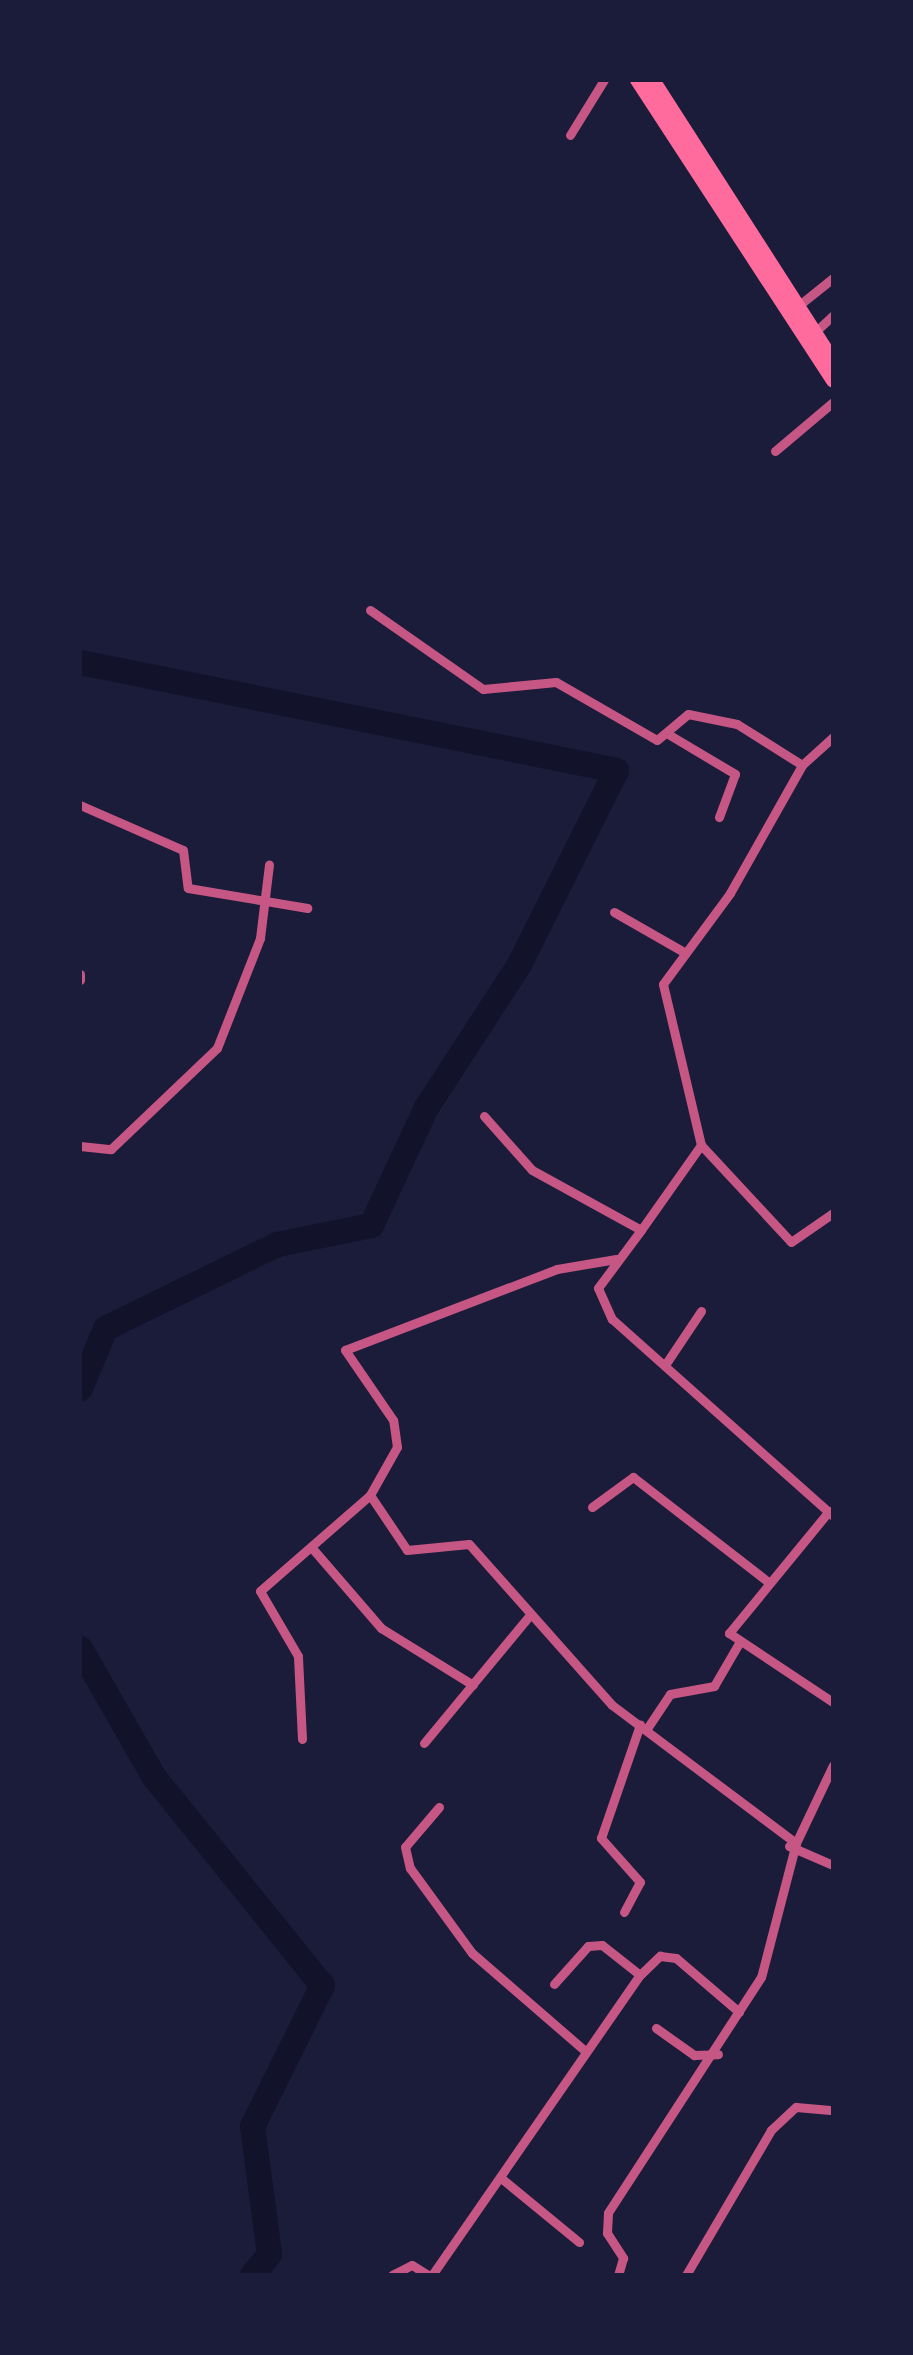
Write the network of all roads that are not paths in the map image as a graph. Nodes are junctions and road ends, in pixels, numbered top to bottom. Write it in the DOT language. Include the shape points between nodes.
graph roads {
  1 [pos="604,80"];
  2 [pos="637,80"];
  3 [pos="652,80"];
  4 [pos="570,135"];
  5 [pos="833,278"];
  6 [pos="798,306"];
  7 [pos="833,315"];
  8 [pos="815,332"];
  9 [pos="833,360"];
  10 [pos="833,381"];
  11 [pos="833,402"];
  12 [pos="775,451"];
  13 [pos="370,610"];
  14 [pos="668,734"];
  15 [pos="833,737"];
  16 [pos="802,766"];
  17 [pos="80,806"];
  18 [pos="719,817"];
  19 [pos="269,865"];
  20 [pos="266,896"];
  21 [pos="307,908"];
  22 [pos="614,912"];
  23 [pos="682,951"];
  24 [pos="484,1116"];
  25 [pos="701,1145"];
  26 [pos="80,1146"];
  27 [pos="833,1213"];
  28 [pos="641,1230"];
  29 [pos="616,1259"];
  30 [pos="701,1311"];
  31 [pos="665,1366"];
  32 [pos="370,1496"];
  33 [pos="592,1507"];
  34 [pos="831,1513"];
  35 [pos="312,1548"];
  36 [pos="767,1582"];
  37 [pos="530,1615"];
  38 [pos="739,1643"];
  39 [pos="474,1684"];
  40 [pos="833,1702"];
  41 [pos="643,1728"];
  42 [pos="302,1739"];
  43 [pos="424,1743"];
  44 [pos="833,1765"];
  45 [pos="439,1807"];
  46 [pos="792,1844"];
  47 [pos="833,1864"];
  48 [pos="624,1912"];
  49 [pos="640,1976"];
  50 [pos="554,1984"];
  51 [pos="739,2012"];
  52 [pos="656,2028"];
  53 [pos="584,2050"];
  54 [pos="718,2054"];
  55 [pos="833,2110"];
  56 [pos="501,2178"];
  57 [pos="579,2242"];
  58 [pos="392,2275"];
  59 [pos="430,2275"];
  60 [pos="618,2275"];
  61 [pos="686,2275"];
  1 -- 4 [label="street"];
  2 -- 10 [label="highway"];
  3 -- 6 [label="highway"];
  5 -- 6 [label="street"];
  6 -- 8 [label="highway"];
  7 -- 8 [label="street"];
  8 -- 9 [label="highway"];
  11 -- 12 [label="street"];
  13 -- 14 [label="street" via="476,686 556,682 650,738"];
  14 -- 16 [label="street" via="688,714 737,724"];
  14 -- 18 [label="street" via="735,774"];
  15 -- 16 [label="street"];
  16 -- 23 [label="street" via="730,892"];
  17 -- 20 [label="street" via="183,850 188,888"];
  19 -- 20 [label="street"];
  20 -- 21 [label="street"];
  20 -- 26 [label="street" via="234,1016 204,1065 111,1149"];
  22 -- 23 [label="street"];
  23 -- 25 [label="street" via="662,993"];
  24 -- 28 [label="street" via="532,1170"];
  25 -- 27 [label="street" via="791,1242"];
  25 -- 28 [label="street"];
  28 -- 29 [label="street"];
  29 -- 31 [label="street" via="598,1288 601,1302"];
  29 -- 32 [label="street" via="557,1269 344,1350 398,1434"];
  30 -- 31 [label="street"];
  31 -- 34 [label="street" via="790,1486"];
  32 -- 35 [label="street"];
  32 -- 37 [label="street" via="406,1550 460,1539"];
  33 -- 36 [label="street" via="633,1477"];
  34 -- 36 [label="street"];
  35 -- 39 [label="street" via="381,1628"];
  35 -- 42 [label="street" via="259,1596 298,1656"];
  36 -- 38 [label="street" via="729,1630"];
  37 -- 39 [label="street"];
  37 -- 41 [label="street"];
  38 -- 40 [label="street"];
  38 -- 41 [label="street" via="714,1686 670,1694"];
  39 -- 43 [label="street"];
  41 -- 46 [label="street"];
  41 -- 48 [label="street" via="601,1838 640,1882"];
  44 -- 46 [label="street"];
  45 -- 53 [label="street" via="405,1847 410,1868 472,1953"];
  46 -- 47 [label="street"];
  46 -- 51 [label="street" via="776,1934"];
  49 -- 50 [label="street" via="595,1944"];
  49 -- 51 [label="street" via="660,1956 676,1958"];
  49 -- 53 [label="street"];
  51 -- 54 [label="street"];
  52 -- 54 [label="street" via="694,2055"];
  53 -- 56 [label="street"];
  54 -- 60 [label="street" via="608,2213 606,2233 623,2258"];
  55 -- 61 [label="street" via="796,2107 771,2130"];
  56 -- 57 [label="street"];
  56 -- 59 [label="street" via="458,2226"];
  58 -- 59 [label="street" via="412,2265"];
}
